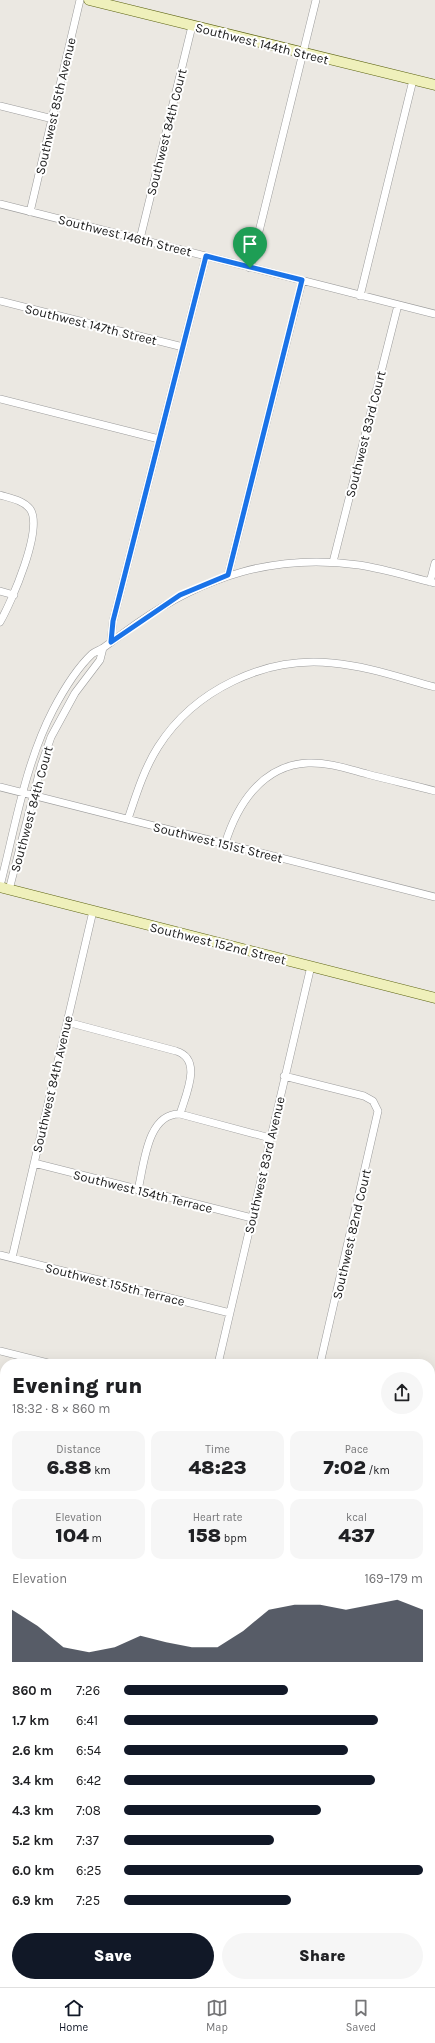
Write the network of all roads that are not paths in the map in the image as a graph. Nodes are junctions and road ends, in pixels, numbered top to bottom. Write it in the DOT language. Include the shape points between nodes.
graph roads {
  1 [pos="80,0"];
  2 [pos="89,0"];
  3 [pos="316,0"];
  4 [pos="192,26"];
  5 [pos="302,54"];
  6 [pos="413,80"];
  7 [pos="435,85"];
  8 [pos="0,106"];
  9 [pos="53,119"];
  10 [pos="0,204"];
  11 [pos="30,212"];
  12 [pos="140,239"];
  13 [pos="206,256"];
  14 [pos="250,268"];
  15 [pos="302,280"];
  16 [pos="360,296"];
  17 [pos="0,301"];
  18 [pos="398,305"];
  19 [pos="435,314"];
  20 [pos="182,347"];
  21 [pos="0,399"];
  22 [pos="159,439"];
  23 [pos="0,495"];
  24 [pos="333,562"];
  25 [pos="435,563"];
  26 [pos="228,575"];
  27 [pos="433,582"];
  28 [pos="0,591"];
  29 [pos="14,595"];
  30 [pos="0,622"];
  31 [pos="111,642"];
  32 [pos="103,648"];
  33 [pos="435,687"];
  34 [pos="0,787"];
  35 [pos="435,791"];
  36 [pos="23,793"];
  37 [pos="34,795"];
  38 [pos="128,820"];
  39 [pos="225,844"];
  40 [pos="3,888"];
  41 [pos="435,898"];
  42 [pos="93,911"];
  43 [pos="311,966"];
  44 [pos="435,998"];
  45 [pos="67,1022"];
  46 [pos="284,1076"];
  47 [pos="180,1114"];
  48 [pos="270,1138"];
  49 [pos="34,1163"];
  50 [pos="138,1190"];
  51 [pos="252,1218"];
  52 [pos="0,1254"];
  53 [pos="12,1258"];
  54 [pos="230,1313"];
  55 [pos="0,1351"];
  56 [pos="32,1359"];
  57 [pos="219,1359"];
  58 [pos="321,1359"];
  1 -- 9 [label="street, Southwest 85th Avenue"];
  2 -- 4 [label="main road, Southwest 144th Street"];
  3 -- 5 [label="street"];
  4 -- 5 [label="main road, Southwest 144th Street"];
  4 -- 12 [label="street, Southwest 84th Court"];
  5 -- 6 [label="main road, Southwest 144th Street"];
  5 -- 14 [label="street"];
  6 -- 7 [label="main road, Southwest 144th Street"];
  6 -- 16 [label="street"];
  8 -- 9 [label="street"];
  9 -- 11 [label="street, Southwest 85th Avenue"];
  10 -- 11 [label="street, Southwest 146th Street"];
  11 -- 12 [label="street, Southwest 146th Street"];
  12 -- 13 [label="street, Southwest 146th Street"];
  13 -- 14 [label="street, Southwest 146th Street"];
  13 -- 20 [label="street"];
  14 -- 15 [label="street, Southwest 146th Street"];
  15 -- 16 [label="street, Southwest 146th Street"];
  15 -- 26 [label="street"];
  16 -- 18 [label="street, Southwest 146th Street"];
  17 -- 20 [label="street, Southwest 147th Street"];
  18 -- 19 [label="street, Southwest 146th Street"];
  18 -- 24 [label="street, Southwest 83rd Court"];
  20 -- 22 [label="street"];
  21 -- 22 [label="street"];
  22 -- 31 [label="street" via="113,621"];
  23 -- 29 [label="street" via="15,499 29,509 34,518 34,529"];
  24 -- 26 [label="street" via="281,563"];
  24 -- 27 [label="street" via="384,570"];
  25 -- 27 [label="street"];
  26 -- 31 [label="street" via="174,599"];
  28 -- 29 [label="street"];
  29 -- 30 [label="street"];
  31 -- 32 [label="street"];
  32 -- 36 [label="street, Southwest 84th Court" via="94,653 79,670 54,709"];
  32 -- 37 [label="street, Southwest 84th Court" via="100,660 75,693 51,737"];
  33 -- 38 [label="street" via="363,668 324,662 282,665 236,679 197,704 168,733 150,762"];
  34 -- 36 [label="street, Southwest 151st Street"];
  35 -- 39 [label="street" via="329,764 298,764 276,772 251,791 235,817"];
  36 -- 37 [label="street, Southwest 151st Street"];
  36 -- 40 [label="street, Southwest 84th Court"];
  37 -- 38 [label="street, Southwest 151st Street"];
  37 -- 40 [label="street, Southwest 84th Court"];
  38 -- 39 [label="street, Southwest 151st Street"];
  39 -- 41 [label="street, Southwest 151st Street"];
  40 -- 42 [label="main road, Southwest 152nd Street"];
  42 -- 43 [label="main road, Southwest 152nd Street"];
  42 -- 45 [label="street, Southwest 84th Avenue"];
  43 -- 44 [label="main road, Southwest 152nd Street"];
  43 -- 46 [label="street, Southwest 83rd Avenue"];
  45 -- 47 [label="street" via="176,1050 188,1058 191,1074"];
  45 -- 49 [label="street, Southwest 84th Avenue"];
  46 -- 48 [label="street, Southwest 83rd Avenue"];
  46 -- 58 [label="street, Southwest 82nd Court" via="364,1096 376,1104 378,1111"];
  47 -- 48 [label="street"];
  47 -- 50 [label="street" via="163,1117 154,1127"];
  48 -- 51 [label="street, Southwest 83rd Avenue"];
  49 -- 50 [label="street, Southwest 154th Terrace"];
  49 -- 53 [label="street, Southwest 84th Avenue"];
  50 -- 51 [label="street, Southwest 154th Terrace"];
  51 -- 54 [label="street, Southwest 83rd Avenue"];
  52 -- 53 [label="street, Southwest 155th Terrace"];
  53 -- 54 [label="street, Southwest 155th Terrace"];
  54 -- 57 [label="street, Southwest 83rd Avenue"];
  55 -- 56 [label="street"];
}
